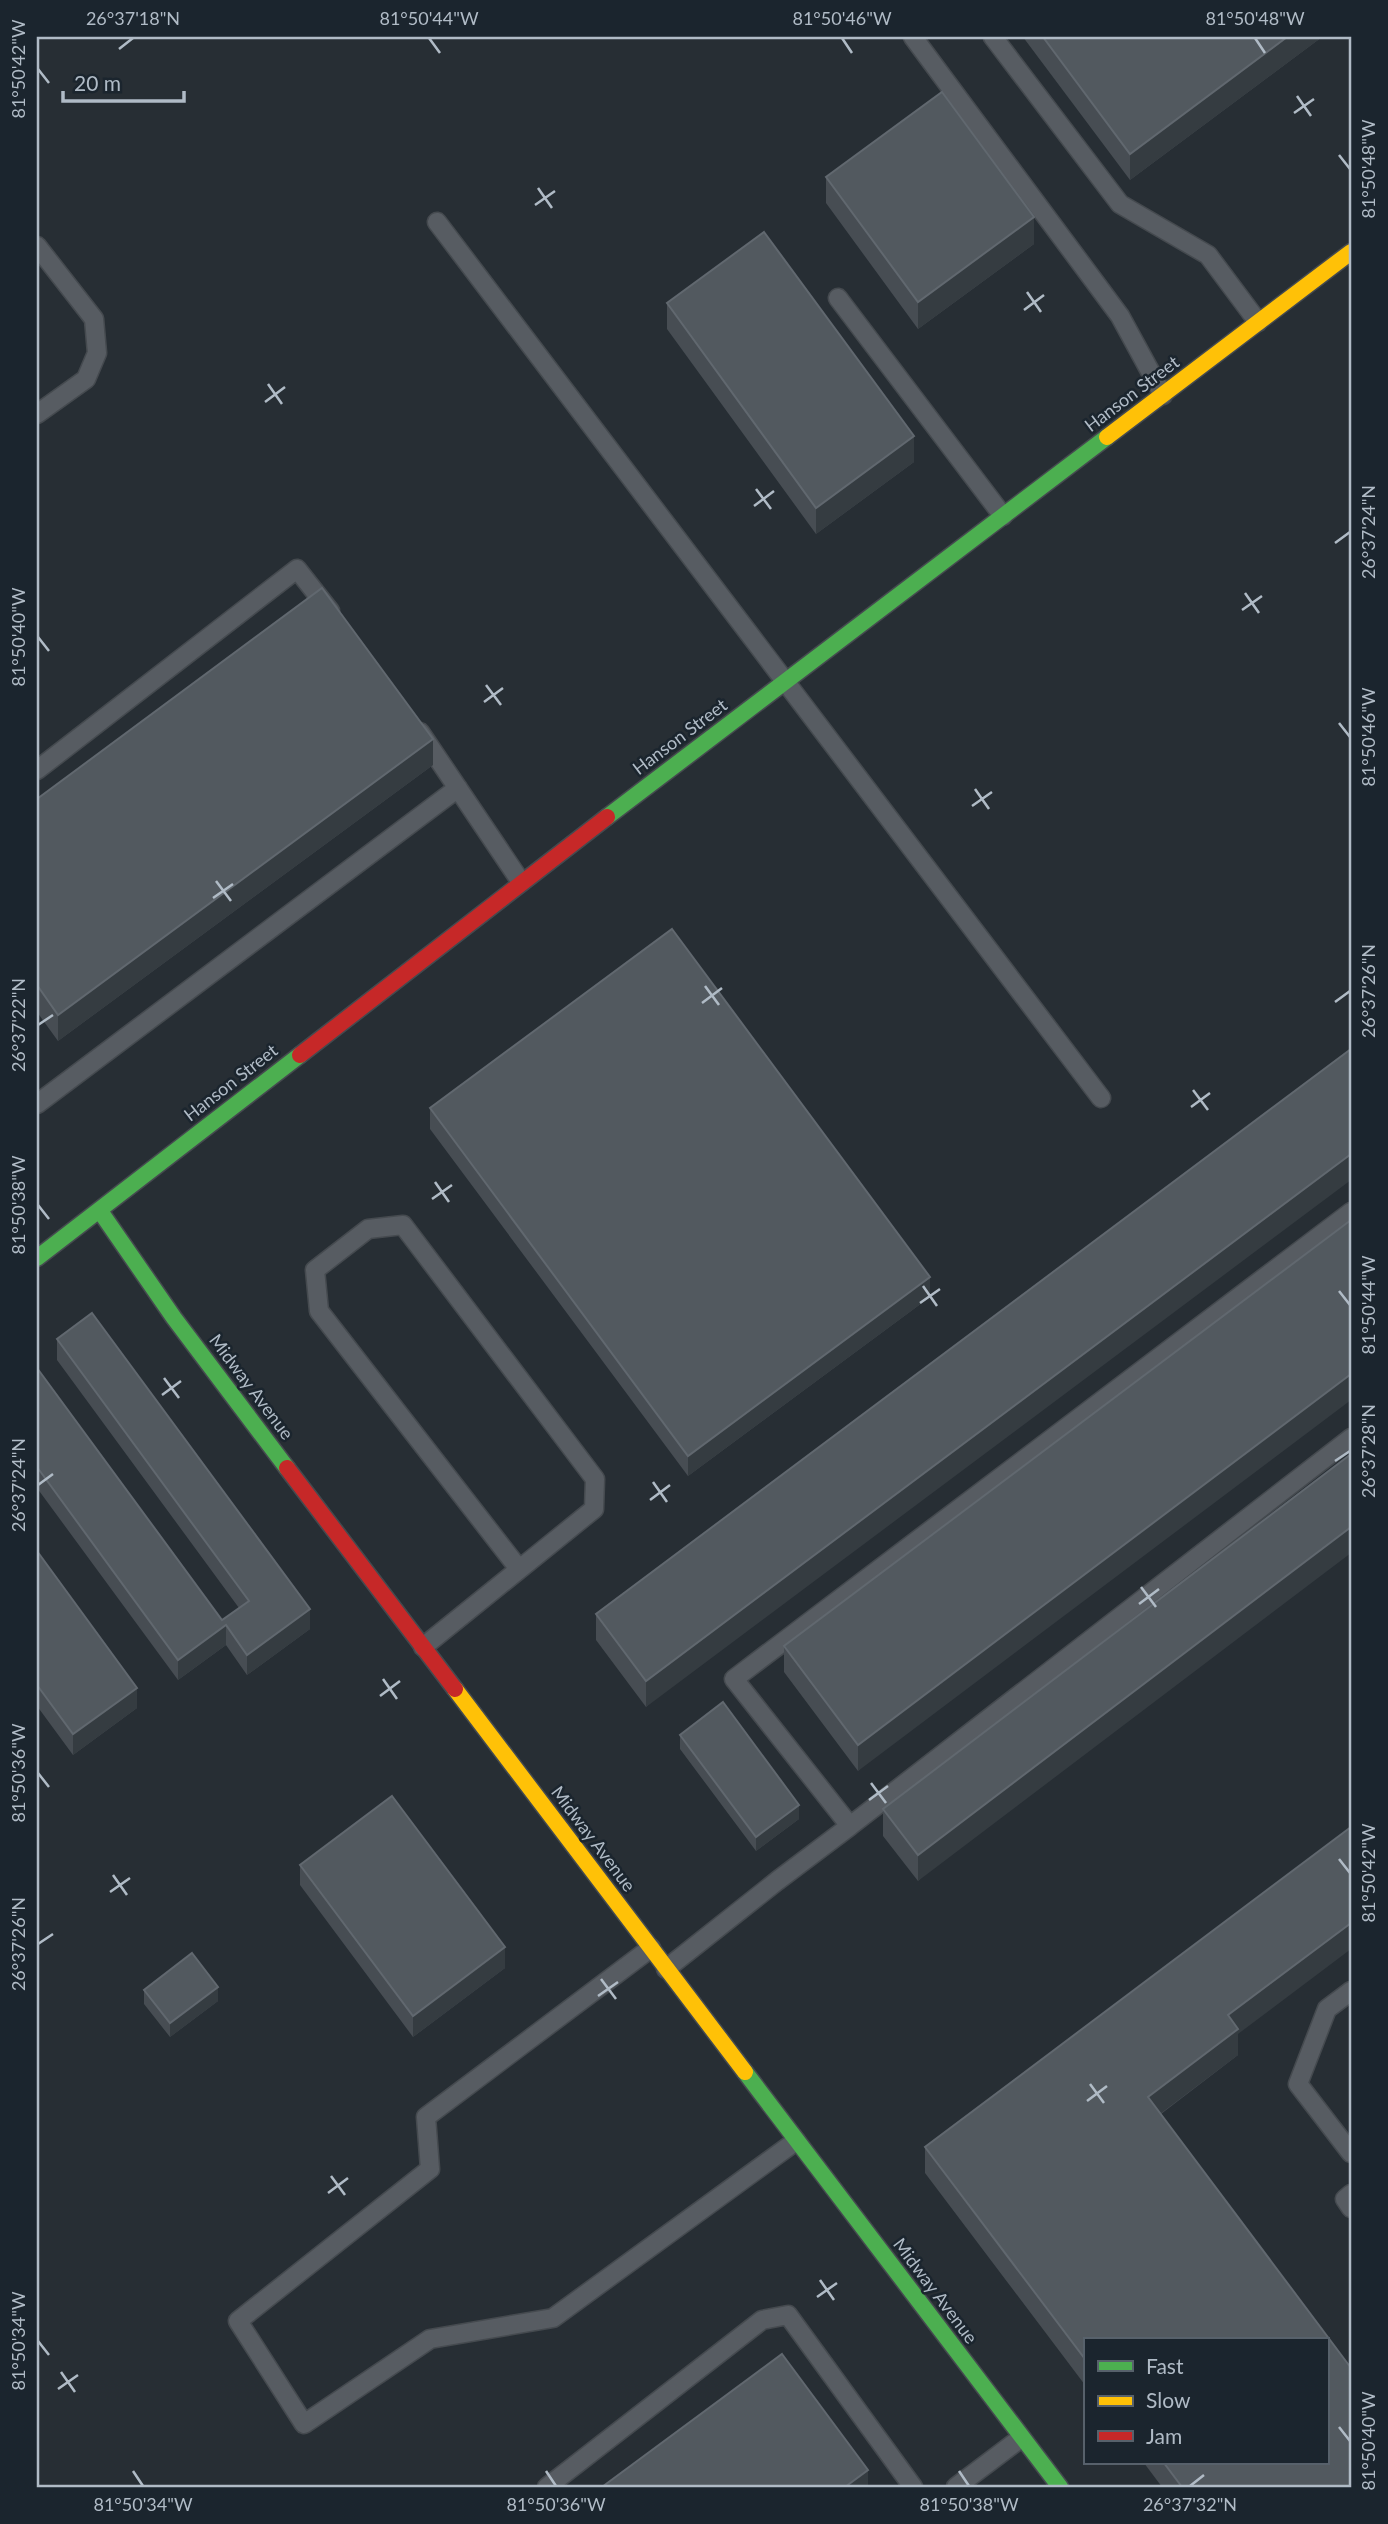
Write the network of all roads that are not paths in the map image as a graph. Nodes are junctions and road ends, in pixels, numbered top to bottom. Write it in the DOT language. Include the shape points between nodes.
graph roads {
  1 [pos="913,37"];
  2 [pos="993,37"];
  3 [pos="437,222"];
  4 [pos="37,246"];
  5 [pos="1351,252"];
  6 [pos="838,298"];
  7 [pos="1258,322"];
  8 [pos="1163,395"];
  9 [pos="37,414"];
  10 [pos="1003,516"];
  11 [pos="338,621"];
  12 [pos="785,681"];
  13 [pos="407,714"];
  14 [pos="37,770"];
  15 [pos="458,788"];
  16 [pos="521,882"];
  17 [pos="1101,1098"];
  18 [pos="37,1104"];
  19 [pos="100,1211"];
  20 [pos="1351,1212"];
  21 [pos="37,1258"];
  22 [pos="1351,1438"];
  23 [pos="519,1569"];
  24 [pos="423,1647"];
  25 [pos="850,1826"];
  26 [pos="651,1948"];
  27 [pos="666,1969"];
  28 [pos="1351,1991"];
  29 [pos="796,2141"];
  30 [pos="1351,2153"];
  31 [pos="1351,2193"];
  32 [pos="1351,2208"];
  33 [pos="1021,2438"];
  34 [pos="547,2487"];
  35 [pos="913,2487"];
  36 [pos="956,2487"];
  37 [pos="1060,2487"];
  1 -- 8 [label="lane" via="1120,316"];
  2 -- 7 [label="lane" via="1120,204 1208,255"];
  3 -- 12 [label="lane"];
  4 -- 9 [label="lane" via="94,319 97,353 86,379"];
  5 -- 7 [label="street, Hanson Street"];
  6 -- 10 [label="lane"];
  7 -- 8 [label="street, Hanson Street"];
  8 -- 10 [label="street, Hanson Street"];
  10 -- 12 [label="street, Hanson Street"];
  11 -- 14 [label="lane" via="297,569"];
  12 -- 16 [label="street, Hanson Street"];
  12 -- 17 [label="lane"];
  13 -- 15 [label="lane"];
  15 -- 16 [label="lane"];
  15 -- 18 [label="lane"];
  16 -- 19 [label="street, Hanson Street"];
  19 -- 21 [label="street, Hanson Street"];
  19 -- 24 [label="street, Midway Avenue" via="174,1318"];
  20 -- 25 [label="lane" via="734,1679"];
  22 -- 25 [label="lane"];
  23 -- 23 [label="lane" via="594,1509 595,1479 403,1225 368,1229 315,1270 319,1311"];
  23 -- 24 [label="lane"];
  24 -- 26 [label="street, Midway Avenue"];
  25 -- 27 [label="lane"];
  26 -- 27 [label="street, Midway Avenue"];
  26 -- 29 [label="lane" via="426,2117 430,2169 238,2321 304,2424 430,2339 553,2318"];
  27 -- 29 [label="street, Midway Avenue"];
  28 -- 30 [label="lane" via="1327,2009 1298,2084"];
  29 -- 33 [label="street, Midway Avenue"];
  31 -- 32 [label="lane" via="1345,2199"];
  33 -- 36 [label="lane"];
  33 -- 37 [label="street, Midway Avenue"];
  34 -- 35 [label="lane" via="762,2320 788,2315"];
}
